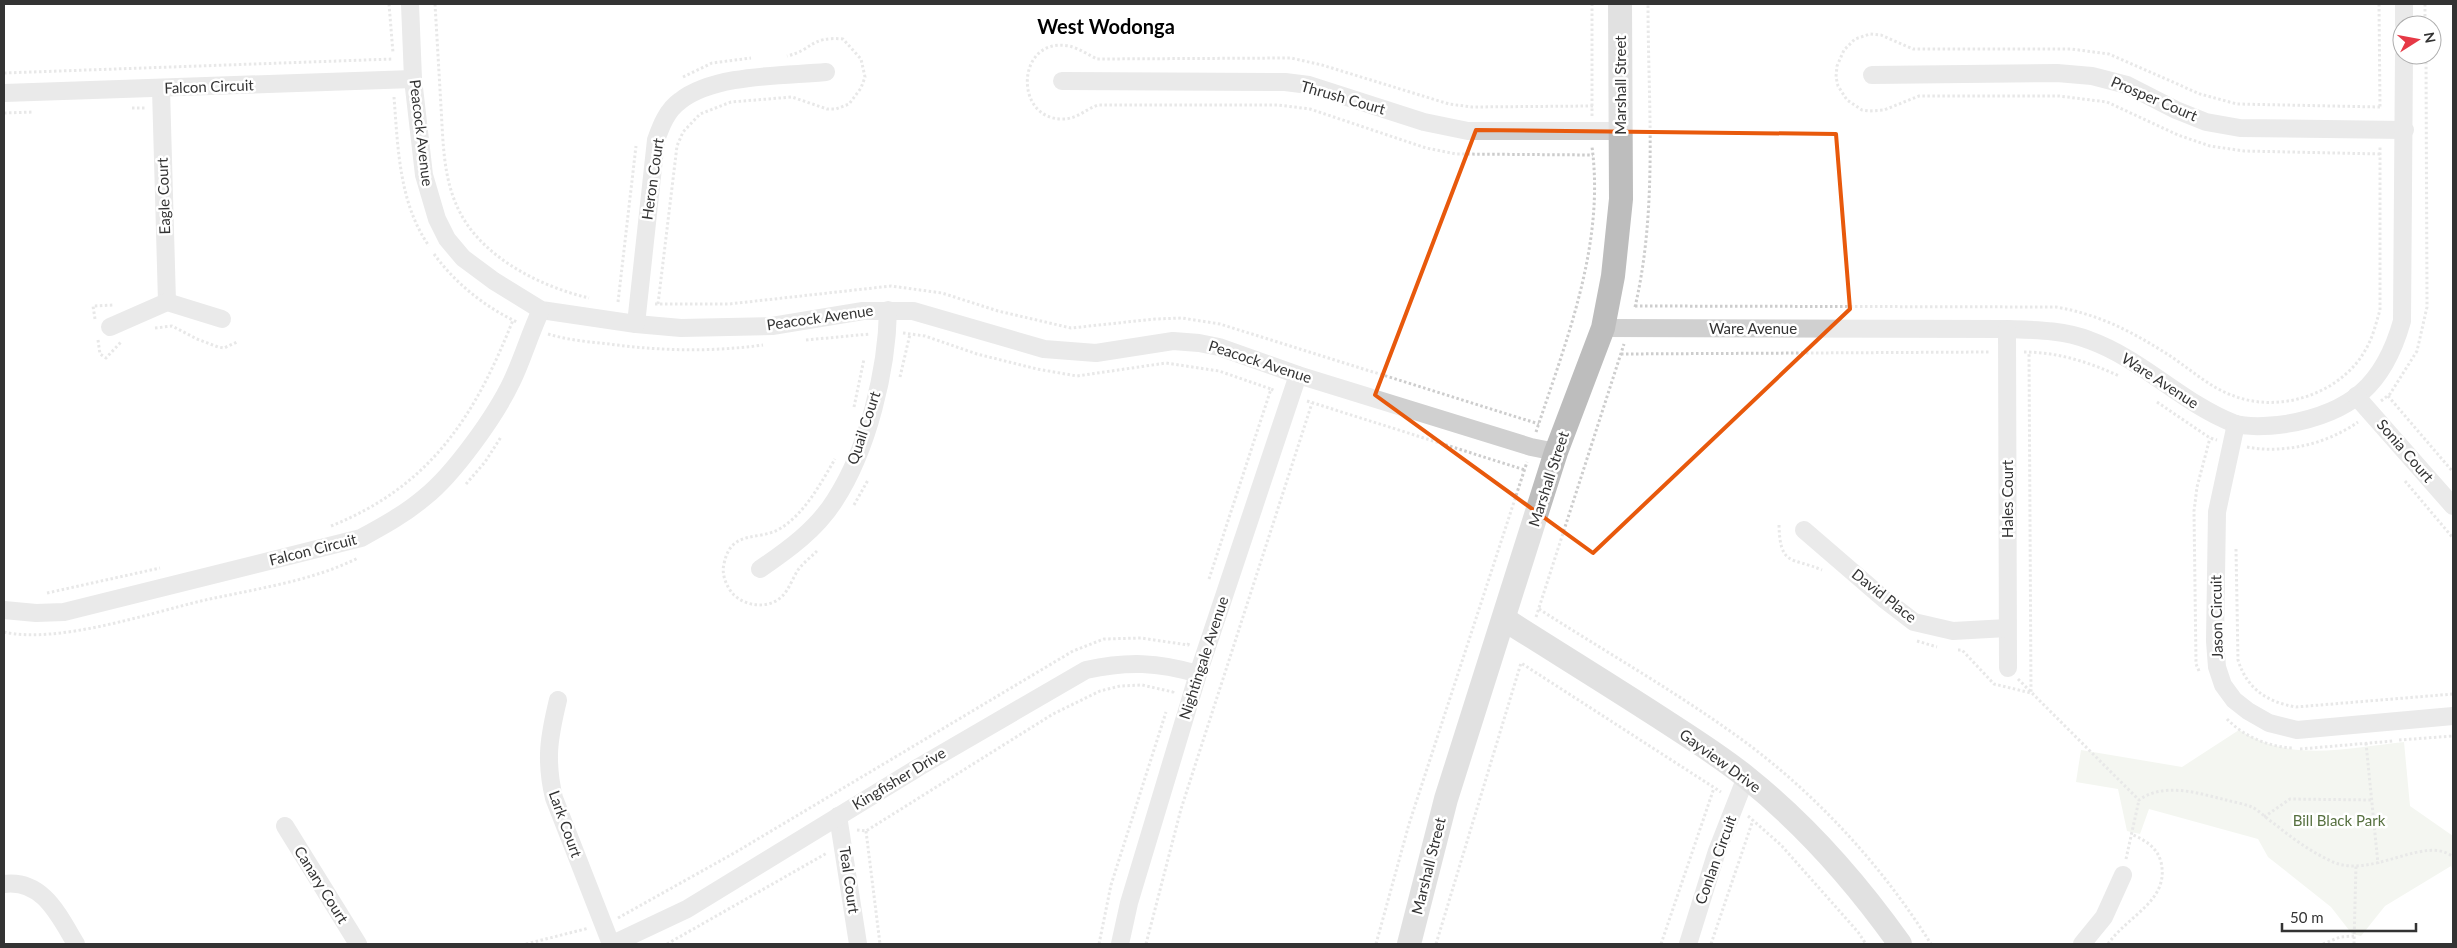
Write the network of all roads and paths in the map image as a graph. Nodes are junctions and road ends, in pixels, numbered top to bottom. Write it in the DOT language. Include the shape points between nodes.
graph roads {
  1 [pos="389,4"];
  2 [pos="410,4"];
  3 [pos="435,4"];
  4 [pos="1592,4"];
  5 [pos="1620,4"];
  6 [pos="2379,4"];
  7 [pos="786,56"];
  8 [pos="758,58"];
  9 [pos="393,59"];
  10 [pos="2404,65"];
  11 [pos="2426,65"];
  12 [pos="826,72"];
  13 [pos="4,73"];
  14 [pos="1872,75"];
  15 [pos="414,78"];
  16 [pos="392,80"];
  17 [pos="1062,81"];
  18 [pos="674,82"];
  19 [pos="161,89"];
  20 [pos="4,93"];
  21 [pos="123,108"];
  22 [pos="34,112"];
  23 [pos="4,113"];
  24 [pos="147,118"];
  25 [pos="1590,130"];
  26 [pos="2379,130"];
  27 [pos="2405,130"];
  28 [pos="1621,131"];
  29 [pos="637,143"];
  30 [pos="592,298"];
  31 [pos="609,301"];
  32 [pos="167,302"];
  33 [pos="618,302"];
  34 [pos="638,303"];
  35 [pos="658,304"];
  36 [pos="119,305"];
  37 [pos="1635,306"];
  38 [pos="541,310"];
  39 [pos="888,310"];
  40 [pos="222,319"];
  41 [pos="513,320"];
  42 [pos="636,324"];
  43 [pos="1603,328"];
  44 [pos="101,329"];
  45 [pos="152,329"];
  46 [pos="532,329"];
  47 [pos="2008,329"];
  48 [pos="888,334"];
  49 [pos="126,338"];
  50 [pos="805,340"];
  51 [pos="237,342"];
  52 [pos="766,345"];
  53 [pos="2008,352"];
  54 [pos="2029,352"];
  55 [pos="1621,354"];
  56 [pos="1298,375"];
  57 [pos="2124,379"];
  58 [pos="1271,389"];
  59 [pos="1291,396"];
  60 [pos="2356,396"];
  61 [pos="2388,396"];
  62 [pos="2155,400"];
  63 [pos="1312,403"];
  64 [pos="2369,411"];
  65 [pos="1539,424"];
  66 [pos="2236,424"];
  67 [pos="2210,438"];
  68 [pos="2230,443"];
  69 [pos="1532,447"];
  70 [pos="2250,448"];
  71 [pos="1556,452"];
  72 [pos="2248,455"];
  73 [pos="1525,470"];
  74 [pos="2453,472"];
  75 [pos="2453,506"];
  76 [pos="1779,525"];
  77 [pos="328,527"];
  78 [pos="1804,530"];
  79 [pos="2236,547"];
  80 [pos="163,567"];
  81 [pos="760,569"];
  82 [pos="1830,574"];
  83 [pos="1206,588"];
  84 [pos="43,594"];
  85 [pos="4,610"];
  86 [pos="1504,619"];
  87 [pos="2008,628"];
  88 [pos="1192,635"];
  89 [pos="1913,638"];
  90 [pos="1188,645"];
  91 [pos="1945,649"];
  92 [pos="1954,650"];
  93 [pos="2008,668"];
  94 [pos="1190,672"];
  95 [pos="2201,677"];
  96 [pos="2031,693"];
  97 [pos="2453,694"];
  98 [pos="558,700"];
  99 [pos="1166,711"];
  100 [pos="2453,716"];
  101 [pos="2225,717"];
  102 [pos="2364,724"];
  103 [pos="2453,736"];
  104 [pos="2366,743"];
  105 [pos="1746,777"];
  106 [pos="1714,788"];
  107 [pos="2138,800"];
  108 [pos="2372,800"];
  109 [pos="1736,805"];
  110 [pos="838,816"];
  111 [pos="2264,817"];
  112 [pos="1753,820"];
  113 [pos="285,826"];
  114 [pos="866,830"];
  115 [pos="2131,834"];
  116 [pos="843,842"];
  117 [pos="2453,857"];
  118 [pos="2378,864"];
  119 [pos="2356,865"];
  120 [pos="2123,875"];
  121 [pos="4,884"];
  122 [pos="603,925"];
  123 [pos="2354,936"];
  124 [pos="76,944"];
  125 [pos="358,944"];
  126 [pos="526,944"];
  127 [pos="612,944"];
  128 [pos="667,944"];
  129 [pos="858,944"];
  130 [pos="880,944"];
  131 [pos="1099,944"];
  132 [pos="1120,944"];
  133 [pos="1146,944"];
  134 [pos="1376,944"];
  135 [pos="1409,944"];
  136 [pos="1436,944"];
  137 [pos="1661,944"];
  138 [pos="1688,944"];
  139 [pos="1710,944"];
  140 [pos="1866,944"];
  141 [pos="1900,944"];
  142 [pos="2082,944"];
  143 [pos="2108,944"];
  144 [pos="2323,944"];
  145 [pos="2354,944"];
  1 -- 9 [label="path"];
  2 -- 15 [label="street, Peacock Avenue"];
  3 -- 30 [label="path" via="447,175 456,205 476,234 506,262 554,286"];
  4 -- 25 [label="path" via="1593,106"];
  5 -- 28 [label="street, Marshall Street"];
  6 -- 26 [label="path"];
  7 -- 35 [label="path" via="818,40 843,39 861,59 865,77 862,88 849,104 836,109 792,97 730,102 714,107 692,121 677,146"];
  8 -- 18 [label="path" via="712,63"];
  9 -- 13 [label="path"];
  9 -- 16 [label="path"];
  10 -- 27 [label="street, Ware Avenue"];
  11 -- 61 [label="path" via="2427,307 2416,351"];
  12 -- 34 [label="street, Heron Court" via="728,82 703,89 680,101 664,119 656,140"];
  14 -- 26 [label="street, Prosper Court" via="2057,73 2092,76 2127,85 2206,122 2240,128"];
  15 -- 16 [label="street, Falcon Circuit"];
  15 -- 38 [label="street, Peacock Avenue" via="424,175 447,239 463,258"];
  16 -- 19 [label="street, Falcon Circuit"];
  16 -- 41 [label="path" via="404,192 418,230 442,264 474,296"];
  17 -- 25 [label="street, Thrush Court" via="1285,82 1327,91 1445,128 1468,131"];
  19 -- 20 [label="street, Falcon Circuit"];
  19 -- 32 [label="street, Eagle Court"];
  21 -- 24 [label="path" via="146,108"];
  22 -- 23 [label="path"];
  25 -- 28 [label="street, Thrush Court"];
  25 -- 65 [label="path" via="1594,190 1592,226 1580,296"];
  26 -- 27 [label="street, Prosper Court"];
  26 -- 37 [label="path" via="2380,300 2374,330 2366,349 2347,373 2328,387 2289,402 2265,402 2234,396 2114,324 2087,312 2056,306"];
  27 -- 60 [label="street, Ware Avenue" via="2402,321 2386,363"];
  28 -- 43 [label="street, Marshall Street" via="1618,226"];
  29 -- 33 [label="path"];
  31 -- 33 [label="path"];
  32 -- 40 [label="street"];
  32 -- 44 [label="street"];
  33 -- 34 [label="path"];
  34 -- 35 [label="path"];
  34 -- 42 [label="street, Heron Court"];
  35 -- 65 [label="path" via="729,304 891,286 942,293 998,311 1071,328 1155,319 1200,320"];
  36 -- 44 [label="path" via="93,306"];
  38 -- 42 [label="street, Peacock Avenue"];
  38 -- 46 [label="street, Falcon Circuit"];
  39 -- 42 [label="street, Peacock Avenue" via="772,326 681,328"];
  39 -- 48 [label="street, Quail Court"];
  39 -- 56 [label="street, Peacock Avenue" via="920,312 1044,348 1096,353 1173,341 1199,343"];
  41 -- 46 [label="path"];
  41 -- 77 [label="path" via="482,392 438,454 386,498"];
  43 -- 47 [label="street, Ware Avenue"];
  43 -- 71 [label="street, Marshall Street"];
  44 -- 49 [label="path" via="100,354 106,358"];
  45 -- 51 [label="path" via="172,326 191,337 224,348"];
  46 -- 52 [label="path" via="563,339 644,348 693,351"];
  46 -- 85 [label="street, Falcon Circuit" via="512,382 456,465 426,496 394,520 361,538 64,612"];
  47 -- 53 [label="street, Hales Court"];
  47 -- 66 [label="street, Ware Avenue" via="2063,332 2090,340 2114,351 2205,410"];
  48 -- 50 [label="path"];
  48 -- 58 [label="path" via="905,332 925,336 977,354 1077,376 1166,363 1219,371"];
  48 -- 81 [label="street, Quail Court" via="876,394 858,455 835,500 787,551"];
  53 -- 54 [label="path"];
  53 -- 55 [label="path"];
  53 -- 87 [label="street, Hales Court"];
  54 -- 57 [label="path" via="2080,360"];
  54 -- 96 [label="path"];
  56 -- 59 [label="street, Nightingale Avenue"];
  56 -- 69 [label="street, Peacock Avenue"];
  58 -- 59 [label="path"];
  58 -- 83 [label="path"];
  59 -- 63 [label="path"];
  59 -- 94 [label="street, Nightingale Avenue"];
  60 -- 64 [label="street, Sonia Court"];
  60 -- 66 [label="street, Ware Avenue" via="2334,411 2314,419 2274,426"];
  61 -- 64 [label="path"];
  61 -- 74 [label="path"];
  62 -- 67 [label="path"];
  63 -- 73 [label="path"];
  63 -- 133 [label="path" via="1182,809"];
  64 -- 70 [label="path" via="2348,428 2315,443 2275,449"];
  64 -- 75 [label="street, Sonia Court"];
  65 -- 69 [label="path"];
  66 -- 68 [label="street, Jason Circuit"];
  67 -- 68 [label="path"];
  67 -- 95 [label="path" via="2194,511 2196,664"];
  68 -- 70 [label="path"];
  68 -- 102 [label="street, Jason Circuit" via="2217,512 2215,641 2217,667 2223,685 2248,711 2283,727 2297,730"];
  69 -- 71 [label="street, Peacock Avenue"];
  69 -- 73 [label="path"];
  70 -- 72 [label="path"];
  71 -- 86 [label="street, Marshall Street"];
  73 -- 134 [label="path" via="1409,824"];
  76 -- 82 [label="path" via="1782,550 1790,560"];
  78 -- 87 [label="street, David Place" via="1914,622 1953,631"];
  79 -- 97 [label="path" via="2238,660 2242,672 2258,693 2279,704 2296,707"];
  80 -- 84 [label="path"];
  86 -- 105 [label="street, Gayview Drive" via="1699,742"];
  86 -- 135 [label="street, Marshall Street" via="1446,798"];
  87 -- 93 [label="street, Hales Court"];
  88 -- 90 [label="path"];
  89 -- 91 [label="path" via="1921,644"];
  90 -- 94 [label="path"];
  90 -- 122 [label="path" via="1141,638 1104,639 1073,651 736,852"];
  92 -- 96 [label="path" via="1962,650 1994,684"];
  93 -- 96 [label="path"];
  94 -- 110 [label="street, Kingfisher Drive" via="1144,662 1086,670"];
  94 -- 114 [label="path" via="1172,692 1142,685 1100,691 1053,714"];
  94 -- 132 [label="street, Nightingale Avenue"];
  96 -- 107 [label="path"];
  98 -- 122 [label="street, Lark Court" via="548,737 548,774 554,798"];
  99 -- 131 [label="path" via="1111,884"];
  100 -- 102 [label="street, Jason Circuit"];
  101 -- 104 [label="path" via="2246,734 2284,748"];
  102 -- 104 [label="path"];
  103 -- 104 [label="path"];
  104 -- 108 [label="path"];
  105 -- 109 [label="street, Conlan Circuit"];
  105 -- 141 [label="street, Gayview Drive" via="1841,867"];
  106 -- 109 [label="path"];
  106 -- 136 [label="path" via="1521,663"];
  106 -- 137 [label="path"];
  107 -- 111 [label="path" via="2149,793 2185,791 2252,807"];
  107 -- 115 [label="path"];
  108 -- 111 [label="path" via="2290,799"];
  108 -- 118 [label="path"];
  109 -- 112 [label="path"];
  109 -- 138 [label="street, Conlan Circuit" via="1717,851"];
  110 -- 116 [label="street, Teal Court"];
  110 -- 127 [label="street, Kingfisher Drive" via="687,909"];
  111 -- 119 [label="path" via="2335,863"];
  112 -- 139 [label="path"];
  112 -- 140 [label="path" via="1819,886"];
  113 -- 125 [label="street, Canary Court"];
  114 -- 116 [label="path" via="854,830"];
  114 -- 130 [label="path"];
  115 -- 120 [label="path"];
  115 -- 143 [label="path" via="2152,846 2159,855 2164,877 2156,897"];
  116 -- 128 [label="path"];
  116 -- 129 [label="street, Teal Court"];
  117 -- 118 [label="path" via="2446,851 2430,848"];
  118 -- 119 [label="path"];
  119 -- 123 [label="path"];
  120 -- 142 [label="street" via="2104,917"];
  121 -- 124 [label="street" via="22,885 44,895"];
  122 -- 126 [label="path"];
  122 -- 127 [label="street, Lark Court"];
  123 -- 144 [label="path" via="2340,937"];
  123 -- 145 [label="path"];
}
